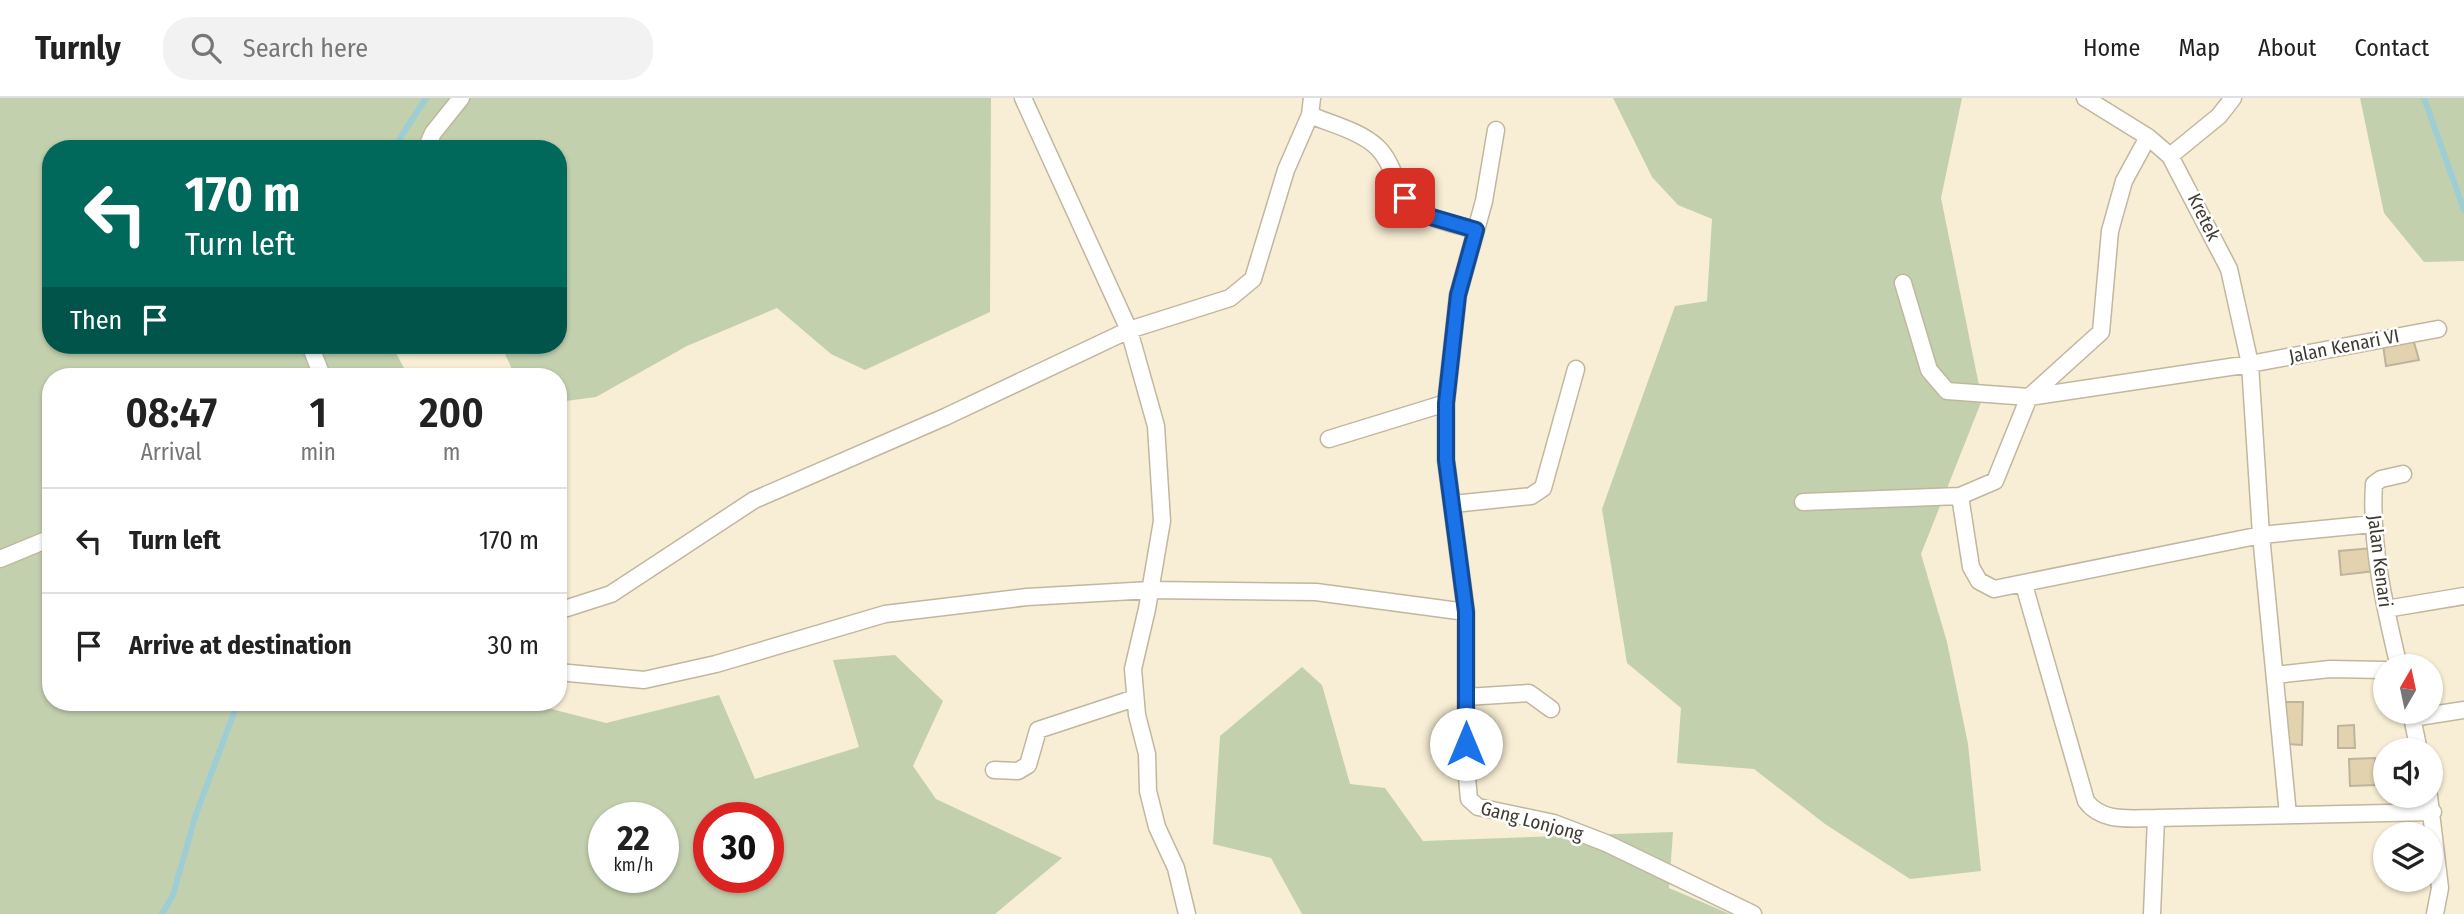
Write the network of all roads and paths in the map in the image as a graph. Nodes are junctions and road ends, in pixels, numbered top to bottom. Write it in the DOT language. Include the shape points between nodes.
graph roads {
  1 [pos="461,98"];
  2 [pos="1023,98"];
  3 [pos="1312,98"];
  4 [pos="2085,98"];
  5 [pos="2233,98"];
  6 [pos="1310,115"];
  7 [pos="1496,130"];
  8 [pos="2148,137"];
  9 [pos="430,140"];
  10 [pos="2170,156"];
  11 [pos="1476,230"];
  12 [pos="1903,283"];
  13 [pos="2438,329"];
  14 [pos="1129,330"];
  15 [pos="2250,365"];
  16 [pos="1576,369"];
  17 [pos="2029,397"];
  18 [pos="1446,403"];
  19 [pos="1329,439"];
  20 [pos="2403,474"];
  21 [pos="1960,496"];
  22 [pos="1803,502"];
  23 [pos="1453,504"];
  24 [pos="2373,524"];
  25 [pos="2261,535"];
  26 [pos="42,542"];
  27 [pos="0,559"];
  28 [pos="2024,585"];
  29 [pos="1151,590"];
  30 [pos="2464,596"];
  31 [pos="567,608"];
  32 [pos="2386,609"];
  33 [pos="1466,612"];
  34 [pos="2396,654"];
  35 [pos="2373,670"];
  36 [pos="567,673"];
  37 [pos="2275,675"];
  38 [pos="1466,697"];
  39 [pos="1135,698"];
  40 [pos="1551,709"];
  41 [pos="2464,710"];
  42 [pos="2443,712"];
  43 [pos="994,770"];
  44 [pos="2379,808"];
  45 [pos="2431,808"];
  46 [pos="2288,815"];
  47 [pos="2156,818"];
  48 [pos="1187,914"];
  49 [pos="1753,914"];
  50 [pos="2152,914"];
  51 [pos="2435,914"];
  1 -- 9 [label="street"];
  2 -- 14 [label="street"];
  3 -- 6 [label="street"];
  4 -- 8 [label="street"];
  5 -- 10 [label="street" via="2219,116"];
  6 -- 11 [label="street" via="1376,145 1413,207"];
  6 -- 14 [label="street" via="1286,170 1253,279 1230,298"];
  7 -- 11 [label="street, Gang Lonjong"];
  8 -- 10 [label="street"];
  8 -- 17 [label="street" via="2124,181 2110,231 2101,332"];
  10 -- 15 [label="street, Kretek" via="2229,269"];
  11 -- 18 [label="street, Gang Lonjong" via="1458,295"];
  12 -- 17 [label="street, Jalan Kenari VI" via="1929,370 1938,384 1947,391"];
  13 -- 15 [label="street, Jalan Kenari VI"];
  14 -- 29 [label="street" via="1158,444 1162,521"];
  14 -- 31 [label="street" via="754,500 611,594"];
  15 -- 17 [label="street, Jalan Kenari VI"];
  15 -- 25 [label="street, Kretek"];
  16 -- 23 [label="street" via="1543,488 1531,496"];
  17 -- 21 [label="street" via="1995,481"];
  18 -- 19 [label="street"];
  18 -- 23 [label="street, Gang Lonjong" via="1446,460"];
  20 -- 24 [label="street, Jalan Kenari" via="2374,484"];
  21 -- 22 [label="street"];
  21 -- 28 [label="street" via="1971,567 1979,581 1994,589"];
  23 -- 33 [label="street, Gang Lonjong"];
  24 -- 25 [label="street"];
  24 -- 32 [label="street, Jalan Kenari"];
  25 -- 28 [label="street"];
  25 -- 37 [label="street, Kretek"];
  26 -- 27 [label="street"];
  28 -- 47 [label="street" via="2086,801 2092,810 2108,817"];
  29 -- 33 [label="street" via="1316,592"];
  29 -- 36 [label="street" via="1027,597 885,614 716,664 644,680"];
  29 -- 39 [label="street" via="1133,669"];
  30 -- 32 [label="street"];
  32 -- 34 [label="street, Jalan Kenari"];
  33 -- 38 [label="street, Gang Lonjong"];
  35 -- 37 [label="street"];
  37 -- 46 [label="street, Kretek"];
  38 -- 40 [label="street" via="1529,693"];
  38 -- 49 [label="street, Gang Lonjong" via="1471,804 1554,823 1606,843"];
  39 -- 43 [label="street" via="1038,730 1028,765 1018,771"];
  39 -- 48 [label="street" via="1147,754 1148,791"];
  41 -- 42 [label="street"];
  44 -- 46 [label="street"];
  45 -- 51 [label="street" via="2440,888"];
  46 -- 47 [label="street"];
  47 -- 50 [label="street"];
}
